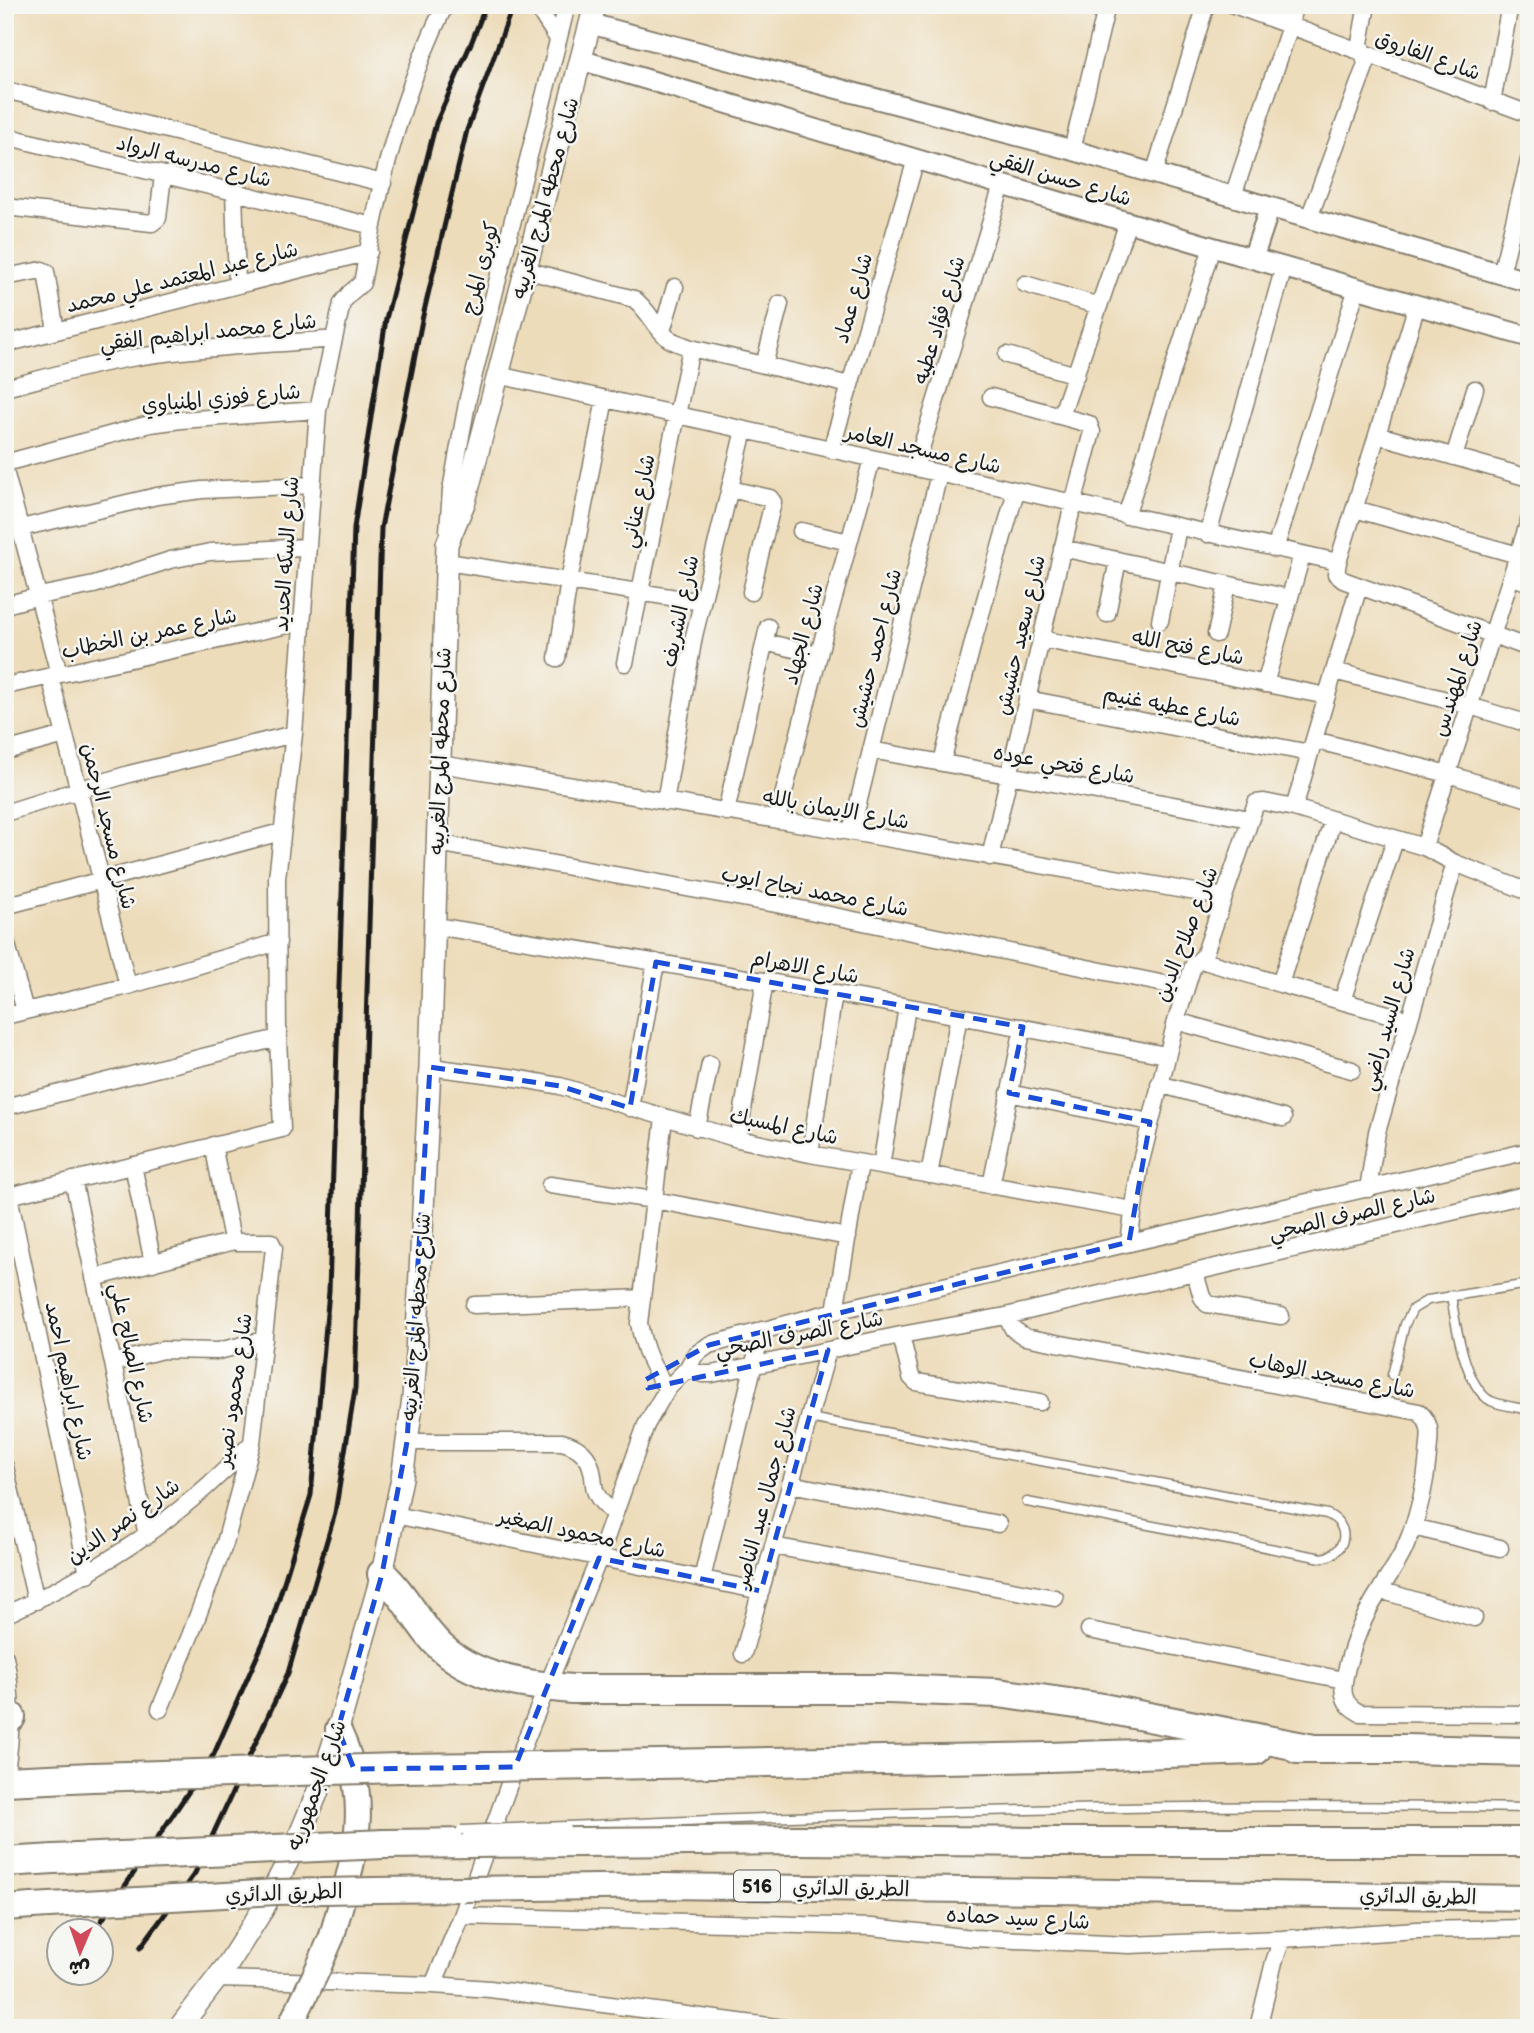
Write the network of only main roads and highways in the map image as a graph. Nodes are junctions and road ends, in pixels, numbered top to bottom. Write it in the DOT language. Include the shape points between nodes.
graph roads {
  1 [pos="593,14"];
  2 [pos="395,1515"];
  3 [pos="382,1574"];
  4 [pos="338,1729"];
  5 [pos="1314,1749"];
  6 [pos="1529,1752"];
  7 [pos="5,1779"];
  8 [pos="1529,1842"];
  9 [pos="5,1862"];
  10 [pos="1529,1898"];
  11 [pos="5,1908"];
  12 [pos="179,2028"];
  13 [pos="289,2028"];
  1 -- 2 [label="main road, شارع محطه المرج الغربيه" via="465,501 447,553 416,1354"];
  2 -- 3 [label="main road, شارع الجمهوريه"];
  3 -- 4 [label="main road, شارع الجمهوريه"];
  3 -- 5 [label="highway" via="453,1658 499,1678 572,1689 999,1693"];
  4 -- 12 [label="main road, شارع الجمهوريه" via="318,1791 263,1909"];
  4 -- 13 [label="highway, bridge" via="354,1770 359,1813 354,1855 332,1936"];
  5 -- 6 [label="highway"];
  5 -- 7 [label="highway, bridge"];
  8 -- 9 [label="highway, الطريق الدائري / 516, bridge" via="384,1844"];
  10 -- 11 [label="highway, الطريق الدائري / 516, bridge" via="754,1886 276,1892"];
}
